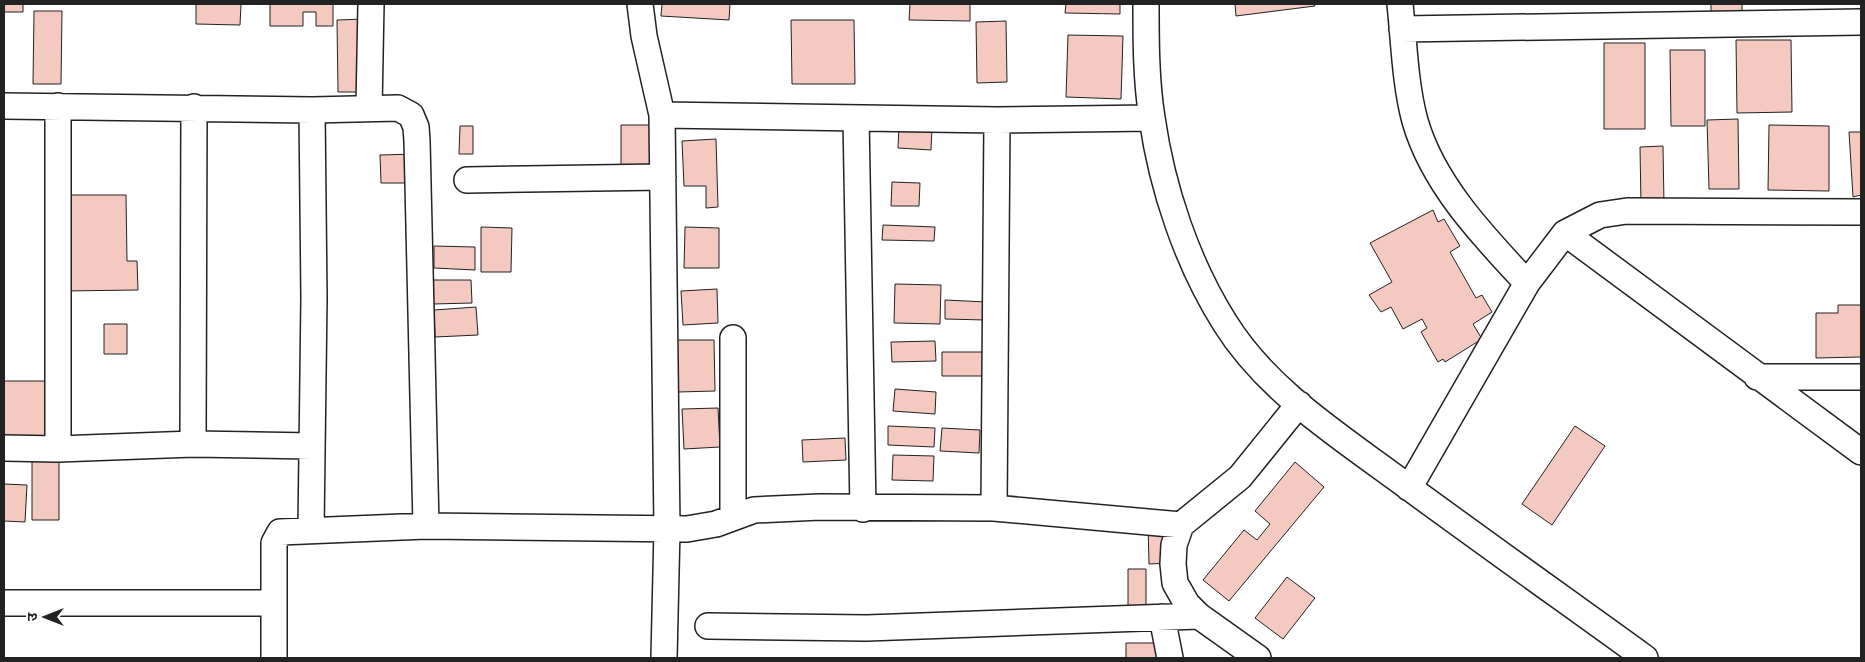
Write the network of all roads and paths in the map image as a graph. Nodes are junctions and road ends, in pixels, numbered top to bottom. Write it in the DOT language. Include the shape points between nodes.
graph roads {
  1 [pos="371,4"];
  2 [pos="640,4"];
  3 [pos="1146,4"];
  4 [pos="1400,4"];
  5 [pos="1861,22"];
  6 [pos="1402,29"];
  7 [pos="4,106"];
  8 [pos="58,106"];
  9 [pos="194,108"];
  10 [pos="369,108"];
  11 [pos="312,110"];
  12 [pos="662,115"];
  13 [pos="856,118"];
  14 [pos="1152,118"];
  15 [pos="997,120"];
  16 [pos="662,177"];
  17 [pos="466,180"];
  18 [pos="1861,212"];
  19 [pos="1564,233"];
  20 [pos="1527,282"];
  21 [pos="733,338"];
  22 [pos="1757,377"];
  23 [pos="1861,377"];
  24 [pos="1298,404"];
  25 [pos="193,444"];
  26 [pos="312,446"];
  27 [pos="4,448"];
  28 [pos="58,449"];
  29 [pos="1861,452"];
  30 [pos="1409,488"];
  31 [pos="994,508"];
  32 [pos="863,509"];
  33 [pos="733,518"];
  34 [pos="1181,525"];
  35 [pos="426,526"];
  36 [pos="667,529"];
  37 [pos="311,530"];
  38 [pos="4,603"];
  39 [pos="273,603"];
  40 [pos="1199,616"];
  41 [pos="1162,617"];
  42 [pos="708,626"];
  43 [pos="274,658"];
  44 [pos="664,658"];
  45 [pos="1170,658"];
  46 [pos="1258,658"];
  47 [pos="1645,658"];
  1 -- 10 [label="street"];
  2 -- 12 [label="street"];
  3 -- 14 [label="street"];
  4 -- 6 [label="street"];
  5 -- 6 [label="street"];
  6 -- 20 [label="street" via="1415,121 1436,168 1481,233"];
  7 -- 8 [label="street"];
  8 -- 9 [label="street"];
  8 -- 28 [label="street"];
  9 -- 11 [label="street"];
  9 -- 25 [label="street"];
  10 -- 11 [label="street"];
  10 -- 35 [label="street" via="406,111 416,127"];
  11 -- 26 [label="street"];
  12 -- 13 [label="street"];
  12 -- 16 [label="street"];
  13 -- 15 [label="street"];
  13 -- 32 [label="street"];
  14 -- 15 [label="street"];
  14 -- 24 [label="street" via="1168,189 1183,237 1203,283 1224,323 1242,347"];
  15 -- 31 [label="street"];
  16 -- 17 [label="street"];
  16 -- 36 [label="street"];
  18 -- 19 [label="street" via="1627,211 1600,215"];
  19 -- 20 [label="street"];
  19 -- 22 [label="street"];
  20 -- 30 [label="street"];
  21 -- 33 [label="street"];
  22 -- 23 [label="street"];
  22 -- 29 [label="street"];
  24 -- 30 [label="street"];
  24 -- 34 [label="street" via="1240,477"];
  25 -- 26 [label="street"];
  25 -- 28 [label="street"];
  26 -- 37 [label="street"];
  27 -- 28 [label="street"];
  30 -- 47 [label="street"];
  31 -- 32 [label="street"];
  31 -- 34 [label="street"];
  32 -- 33 [label="street" via="768,508"];
  33 -- 36 [label="street" via="700,528"];
  34 -- 40 [label="street" via="1174,545 1174,573 1181,595"];
  35 -- 36 [label="street"];
  35 -- 37 [label="street"];
  36 -- 44 [label="street"];
  37 -- 39 [label="street" via="280,532 274,538"];
  38 -- 39 [label="street"];
  39 -- 43 [label="street"];
  40 -- 41 [label="street"];
  40 -- 46 [label="street"];
  41 -- 42 [label="street" via="867,628"];
  41 -- 45 [label="street"];
}
